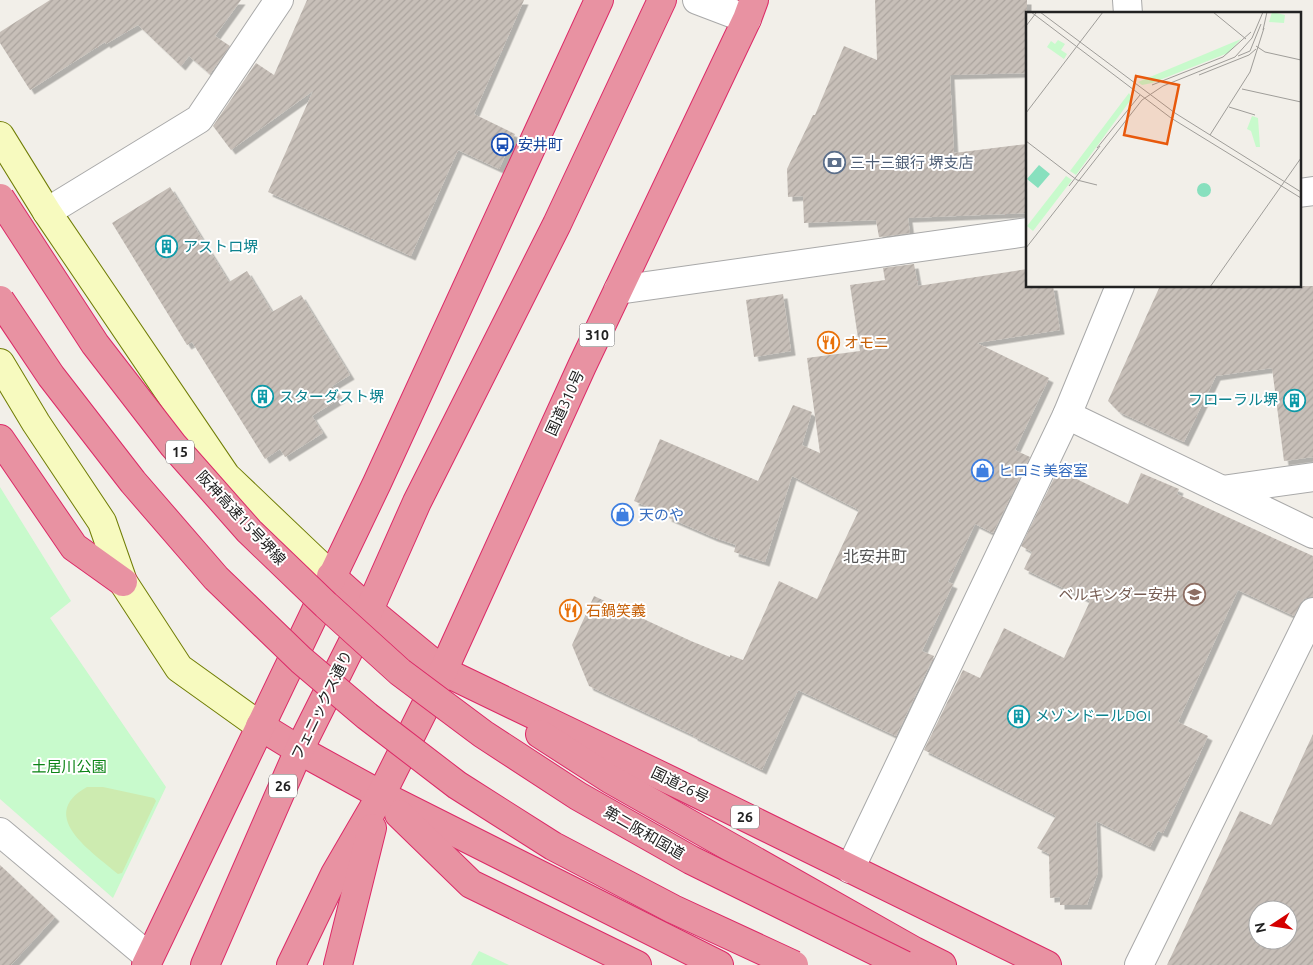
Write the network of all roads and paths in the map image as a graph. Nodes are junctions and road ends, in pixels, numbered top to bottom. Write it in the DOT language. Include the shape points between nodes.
graph roads {
  1 [pos="279,0"];
  2 [pos="599,0"];
  3 [pos="662,0"];
  4 [pos="697,0"];
  5 [pos="750,9"];
  6 [pos="0,136"];
  7 [pos="1313,191"];
  8 [pos="1300,193"];
  9 [pos="0,198"];
  10 [pos="46,212"];
  11 [pos="1026,232"];
  12 [pos="1119,288"];
  13 [pos="618,290"];
  14 [pos="0,300"];
  15 [pos="0,363"];
  16 [pos="1067,416"];
  17 [pos="0,439"];
  18 [pos="1313,478"];
  19 [pos="1222,490"];
  20 [pos="1313,534"];
  21 [pos="331,576"];
  22 [pos="123,582"];
  23 [pos="368,610"];
  24 [pos="1313,612"];
  25 [pos="443,671"];
  26 [pos="400,672"];
  27 [pos="260,726"];
  28 [pos="299,750"];
  29 [pos="381,795"];
  30 [pos="0,832"];
  31 [pos="850,869"];
  32 [pos="148,961"];
  33 [pos="205,965"];
  34 [pos="292,965"];
  35 [pos="338,965"];
  36 [pos="636,965"];
  37 [pos="719,965"];
  38 [pos="794,965"];
  39 [pos="904,965"];
  40 [pos="942,965"];
  41 [pos="1047,965"];
  42 [pos="1139,965"];
  1 -- 10 [label="street" via="199,119"];
  2 -- 21 [label="highway"];
  3 -- 23 [label="highway" via="557,224 417,502"];
  4 -- 5 [label="street"];
  5 -- 13 [label="highway, 国道310号 / 310"];
  6 -- 10 [label="street"];
  7 -- 8 [label="street"];
  9 -- 26 [label="highway, 阪神高速15号堺線 / 15, bridge" via="95,344 173,445 249,531"];
  10 -- 21 [label="street" via="226,476"];
  11 -- 13 [label="street"];
  12 -- 16 [label="street"];
  13 -- 25 [label="highway, 国道310号 / 310"];
  14 -- 38 [label="highway, bridge" via="52,376 133,482 216,578 301,660 367,716 457,785 553,846 673,909"];
  15 -- 22 [label="street" via="102,522"];
  16 -- 19 [label="street"];
  16 -- 31 [label="street"];
  17 -- 22 [label="highway" via="74,547"];
  18 -- 19 [label="street"];
  19 -- 20 [label="street"];
  21 -- 23 [label="highway, 国道26号 / 26"];
  21 -- 27 [label="highway"];
  22 -- 27 [label="street" via="179,668"];
  23 -- 25 [label="highway, 国道26号 / 26"];
  23 -- 28 [label="highway, フェニックス通り / 26"];
  24 -- 42 [label="street"];
  25 -- 29 [label="highway"];
  25 -- 31 [label="highway, 国道26号 / 26"];
  25 -- 40 [label="highway" via="610,779"];
  26 -- 39 [label="highway, 第二阪和国道, bridge" via="484,734 578,796 691,860"];
  27 -- 28 [label="highway, 26"];
  27 -- 32 [label="highway"];
  28 -- 29 [label="highway, 26"];
  28 -- 33 [label="highway, フェニックス通り / 26"];
  29 -- 34 [label="highway" via="335,874"];
  29 -- 35 [label="highway"];
  29 -- 36 [label="highway, 26" via="471,884"];
  29 -- 37 [label="highway, 26"];
  30 -- 32 [label="street"];
  31 -- 41 [label="highway, 国道26号 / 26"];
}
